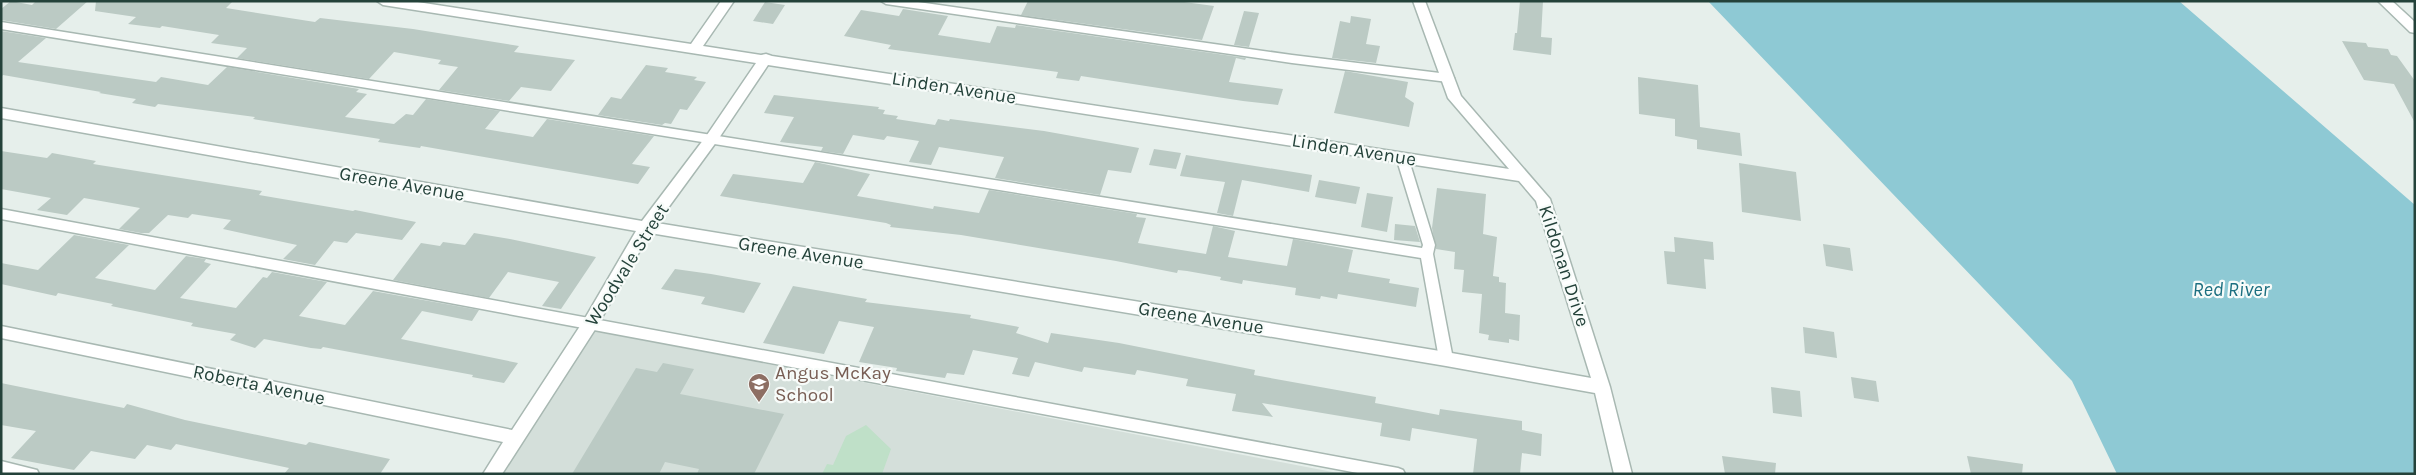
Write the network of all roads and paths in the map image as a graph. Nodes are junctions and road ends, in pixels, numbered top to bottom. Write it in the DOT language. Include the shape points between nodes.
graph roads {
  1 [pos="383,1"];
  2 [pos="728,1"];
  3 [pos="886,1"];
  4 [pos="1419,1"];
  5 [pos="2384,1"];
  6 [pos="1,25"];
  7 [pos="2415,29"];
  8 [pos="695,48"];
  9 [pos="766,58"];
  10 [pos="1448,78"];
  11 [pos="1,113"];
  12 [pos="712,138"];
  13 [pos="1402,157"];
  14 [pos="1525,177"];
  15 [pos="1,214"];
  16 [pos="646,227"];
  17 [pos="1427,254"];
  18 [pos="590,324"];
  19 [pos="1,332"];
  20 [pos="1446,359"];
  21 [pos="1602,387"];
  22 [pos="517,438"];
  23 [pos="1,467"];
  24 [pos="32,474"];
  25 [pos="492,474"];
  26 [pos="1398,474"];
  27 [pos="1623,474"];
  1 -- 8 [label="street, Linden Avenue"];
  2 -- 8 [label="street"];
  3 -- 10 [label="lane"];
  4 -- 10 [label="street, Kildonan Drive"];
  5 -- 7 [label="street"];
  6 -- 12 [label="lane"];
  8 -- 9 [label="street, Linden Avenue"];
  9 -- 12 [label="street, Woodvale Street"];
  9 -- 13 [label="street, Linden Avenue"];
  10 -- 14 [label="street, Kildonan Drive" via="1455,98"];
  11 -- 16 [label="street, Greene Avenue"];
  12 -- 16 [label="street, Woodvale Street"];
  12 -- 17 [label="lane"];
  13 -- 14 [label="street, Linden Avenue"];
  13 -- 17 [label="lane" via="1429,245"];
  14 -- 21 [label="street, Kildonan Drive" via="1543,199"];
  15 -- 18 [label="lane"];
  16 -- 18 [label="street, Woodvale Street"];
  16 -- 20 [label="street, Greene Avenue"];
  17 -- 20 [label="lane"];
  18 -- 22 [label="street, Woodvale Street"];
  18 -- 26 [label="lane"];
  19 -- 22 [label="street, Roberta Avenue"];
  20 -- 21 [label="street, Greene Avenue"];
  21 -- 27 [label="street, Kildonan Drive"];
  22 -- 25 [label="street, Woodvale Street"];
  23 -- 24 [label="lane"];
}
